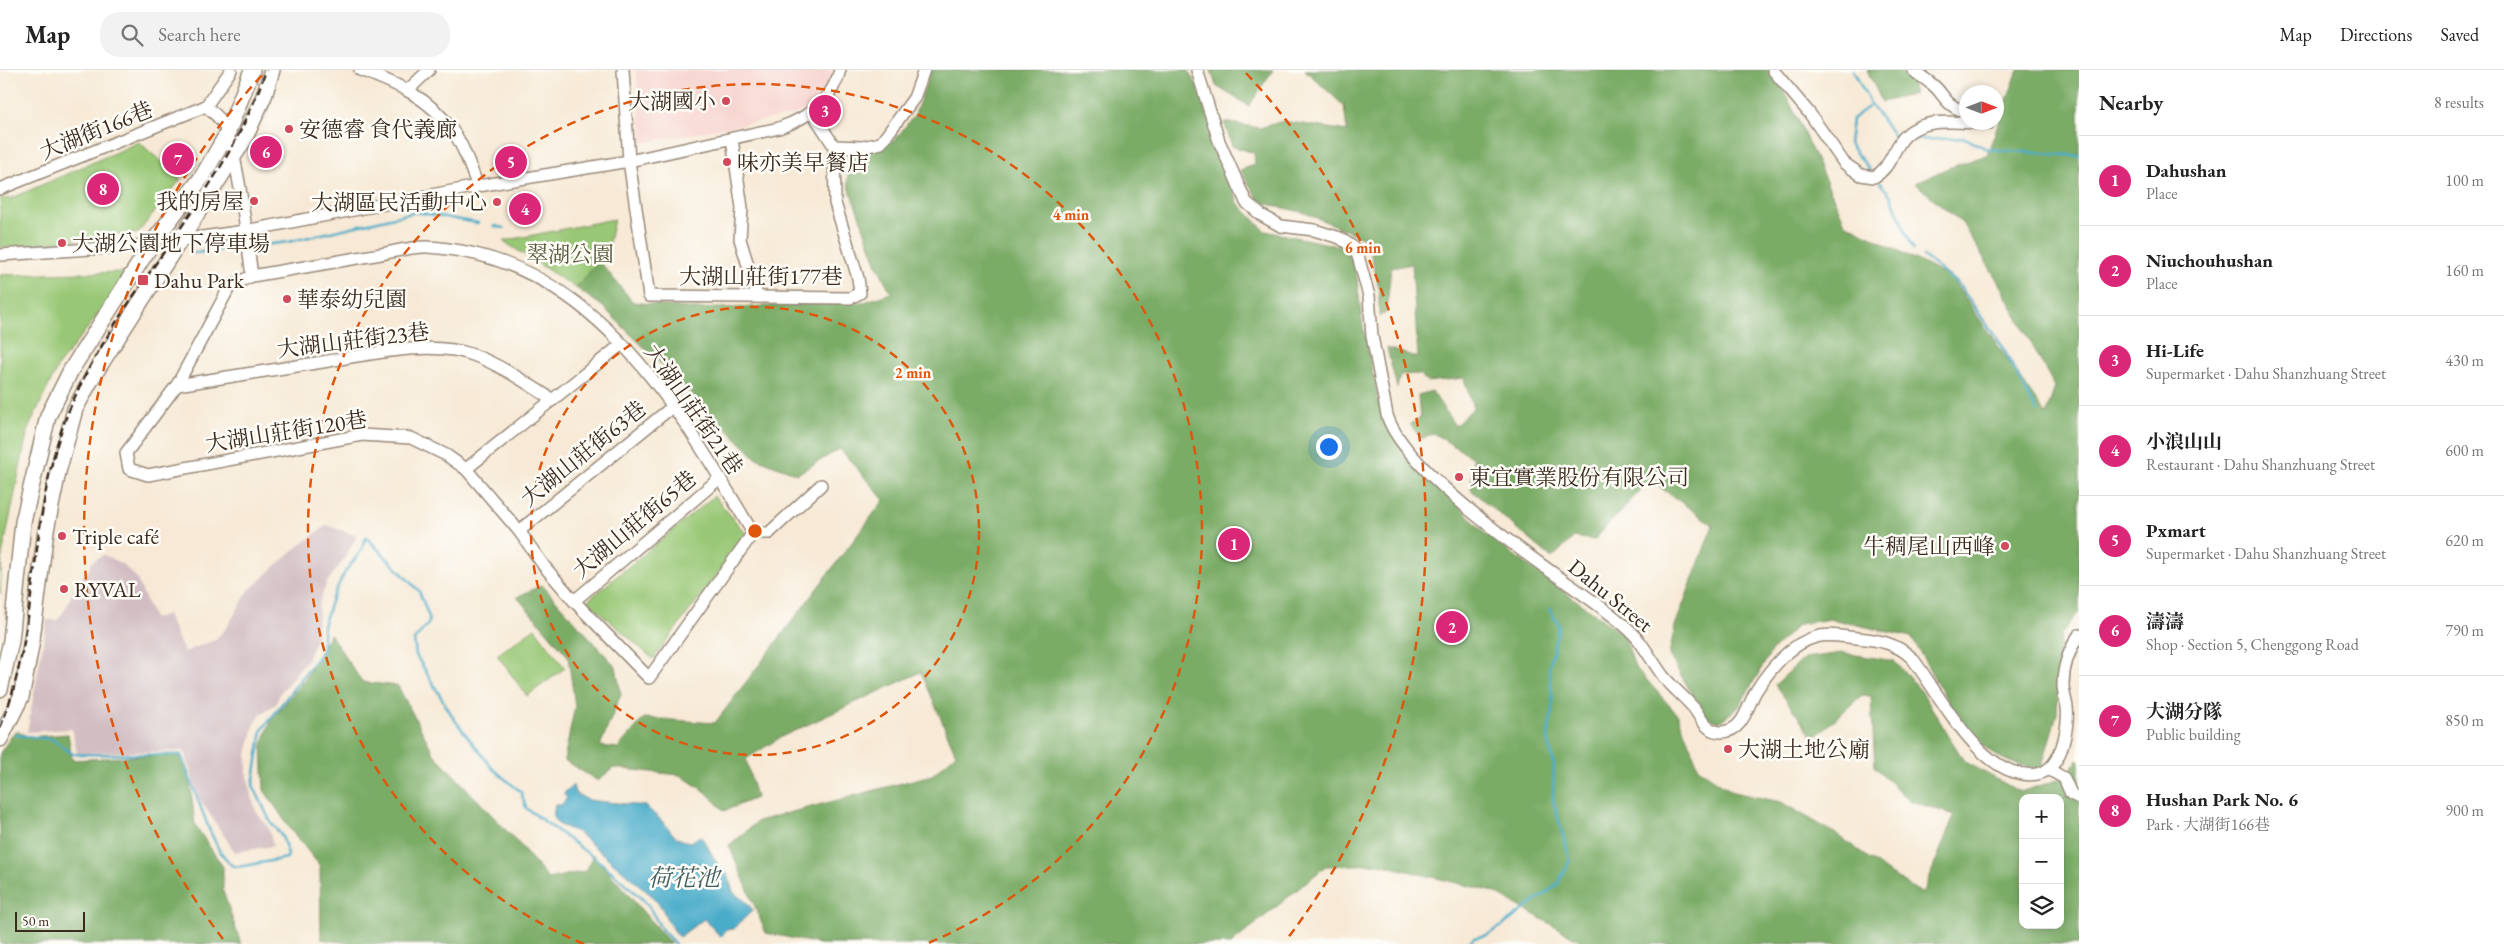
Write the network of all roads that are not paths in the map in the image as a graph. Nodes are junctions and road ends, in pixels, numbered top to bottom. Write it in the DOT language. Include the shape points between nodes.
graph roads {
  1 [pos="231,70"];
  2 [pos="252,70"];
  3 [pos="272,70"];
  4 [pos="360,70"];
  5 [pos="429,70"];
  6 [pos="623,70"];
  7 [pos="840,70"];
  8 [pos="924,70"];
  9 [pos="1197,70"];
  10 [pos="1773,70"];
  11 [pos="1913,70"];
  12 [pos="408,90"];
  13 [pos="206,106"];
  14 [pos="1959,109"];
  15 [pos="812,112"];
  16 [pos="1959,123"];
  17 [pos="227,134"];
  18 [pos="732,139"];
  19 [pos="834,146"];
  20 [pos="234,158"];
  21 [pos="629,161"];
  22 [pos="478,186"];
  23 [pos="0,189"];
  24 [pos="245,231"];
  25 [pos="181,240"];
  26 [pos="151,245"];
  27 [pos="0,255"];
  28 [pos="252,276"];
  29 [pos="758,296"];
  30 [pos="622,344"];
  31 [pos="177,385"];
  32 [pos="552,400"];
  33 [pos="672,407"];
  34 [pos="466,469"];
  35 [pos="720,478"];
  36 [pos="821,485"];
  37 [pos="519,531"];
  38 [pos="753,533"];
  39 [pos="574,601"];
  40 [pos="2079,635"];
  41 [pos="0,689"];
  42 [pos="0,739"];
  43 [pos="2048,770"];
  44 [pos="2079,798"];
  1 -- 13 [label="street"];
  2 -- 17 [label="main road"];
  3 -- 20 [label="main road"];
  4 -- 12 [label="street"];
  5 -- 12 [label="street"];
  6 -- 21 [label="street"];
  7 -- 15 [label="street" via="829,97"];
  8 -- 19 [label="street" via="914,98 881,143 862,147"];
  9 -- 43 [label="street, Dahu Street" via="1219,141 1246,202 1260,215 1281,226 1314,230 1340,238 1353,247 1358,256 1369,296 1372,336 1388,414 1398,438 1425,468 1489,526 1597,604 1638,639 1664,676 1709,729 1722,732 1736,726 1743,719 1755,692 1773,669 1803,641 1818,636 1863,638 1888,643 1906,653 1972,743 2003,767 2024,776"];
  10 -- 16 [label="street" via="1826,135 1844,163 1861,175 1874,177 1885,170 1900,142 1915,128 1935,122"];
  11 -- 14 [label="street" via="1931,82 1953,107"];
  12 -- 22 [label="street" via="429,105 453,130"];
  13 -- 17 [label="street" via="222,122"];
  13 -- 23 [label="street, 大湖街166巷"];
  15 -- 18 [label="street" via="781,128"];
  15 -- 19 [label="street"];
  17 -- 20 [label="street"];
  17 -- 26 [label="main road" via="202,177"];
  18 -- 21 [label="street"];
  18 -- 29 [label="street" via="742,208 740,239"];
  19 -- 29 [label="street, 大湖山莊街177巷" via="835,203 860,294 850,298"];
  20 -- 24 [label="street"];
  20 -- 25 [label="main road"];
  21 -- 22 [label="street"];
  21 -- 29 [label="street, 大湖山莊街177巷" via="649,296"];
  22 -- 24 [label="street"];
  24 -- 25 [label="street"];
  24 -- 28 [label="street"];
  25 -- 42 [label="main road" via="75,409 46,530 21,697"];
  26 -- 27 [label="street"];
  26 -- 41 [label="main road" via="71,370 48,416 23,522 11,642"];
  28 -- 30 [label="street, 大湖山莊街21巷" via="425,247 468,253 500,261 551,284"];
  28 -- 31 [label="street, 大湖山莊街120巷" via="230,286"];
  30 -- 32 [label="street"];
  30 -- 33 [label="street, 大湖山莊街21巷" via="648,372"];
  31 -- 32 [label="street, 大湖山莊街23巷" via="370,354 449,349 474,355"];
  31 -- 34 [label="street, 大湖山莊街120巷" via="126,453 129,469 148,476 362,435 411,438"];
  32 -- 34 [label="street"];
  33 -- 35 [label="street, 大湖山莊街21巷" via="701,445"];
  33 -- 37 [label="street, 大湖山莊街63巷"];
  34 -- 37 [label="street, 大湖山莊街120巷"];
  35 -- 38 [label="street, 大湖山莊街21巷"];
  35 -- 39 [label="street, 大湖山莊街65巷"];
  36 -- 38 [label="street" via="769,533"];
  37 -- 39 [label="street, 大湖山莊街120巷"];
  38 -- 39 [label="street, 大湖山莊街120巷" via="649,678"];
  40 -- 43 [label="street" via="2064,670 2062,686 2068,709 2065,731 2061,748"];
  43 -- 44 [label="street" via="2064,778 2071,794"];
}
